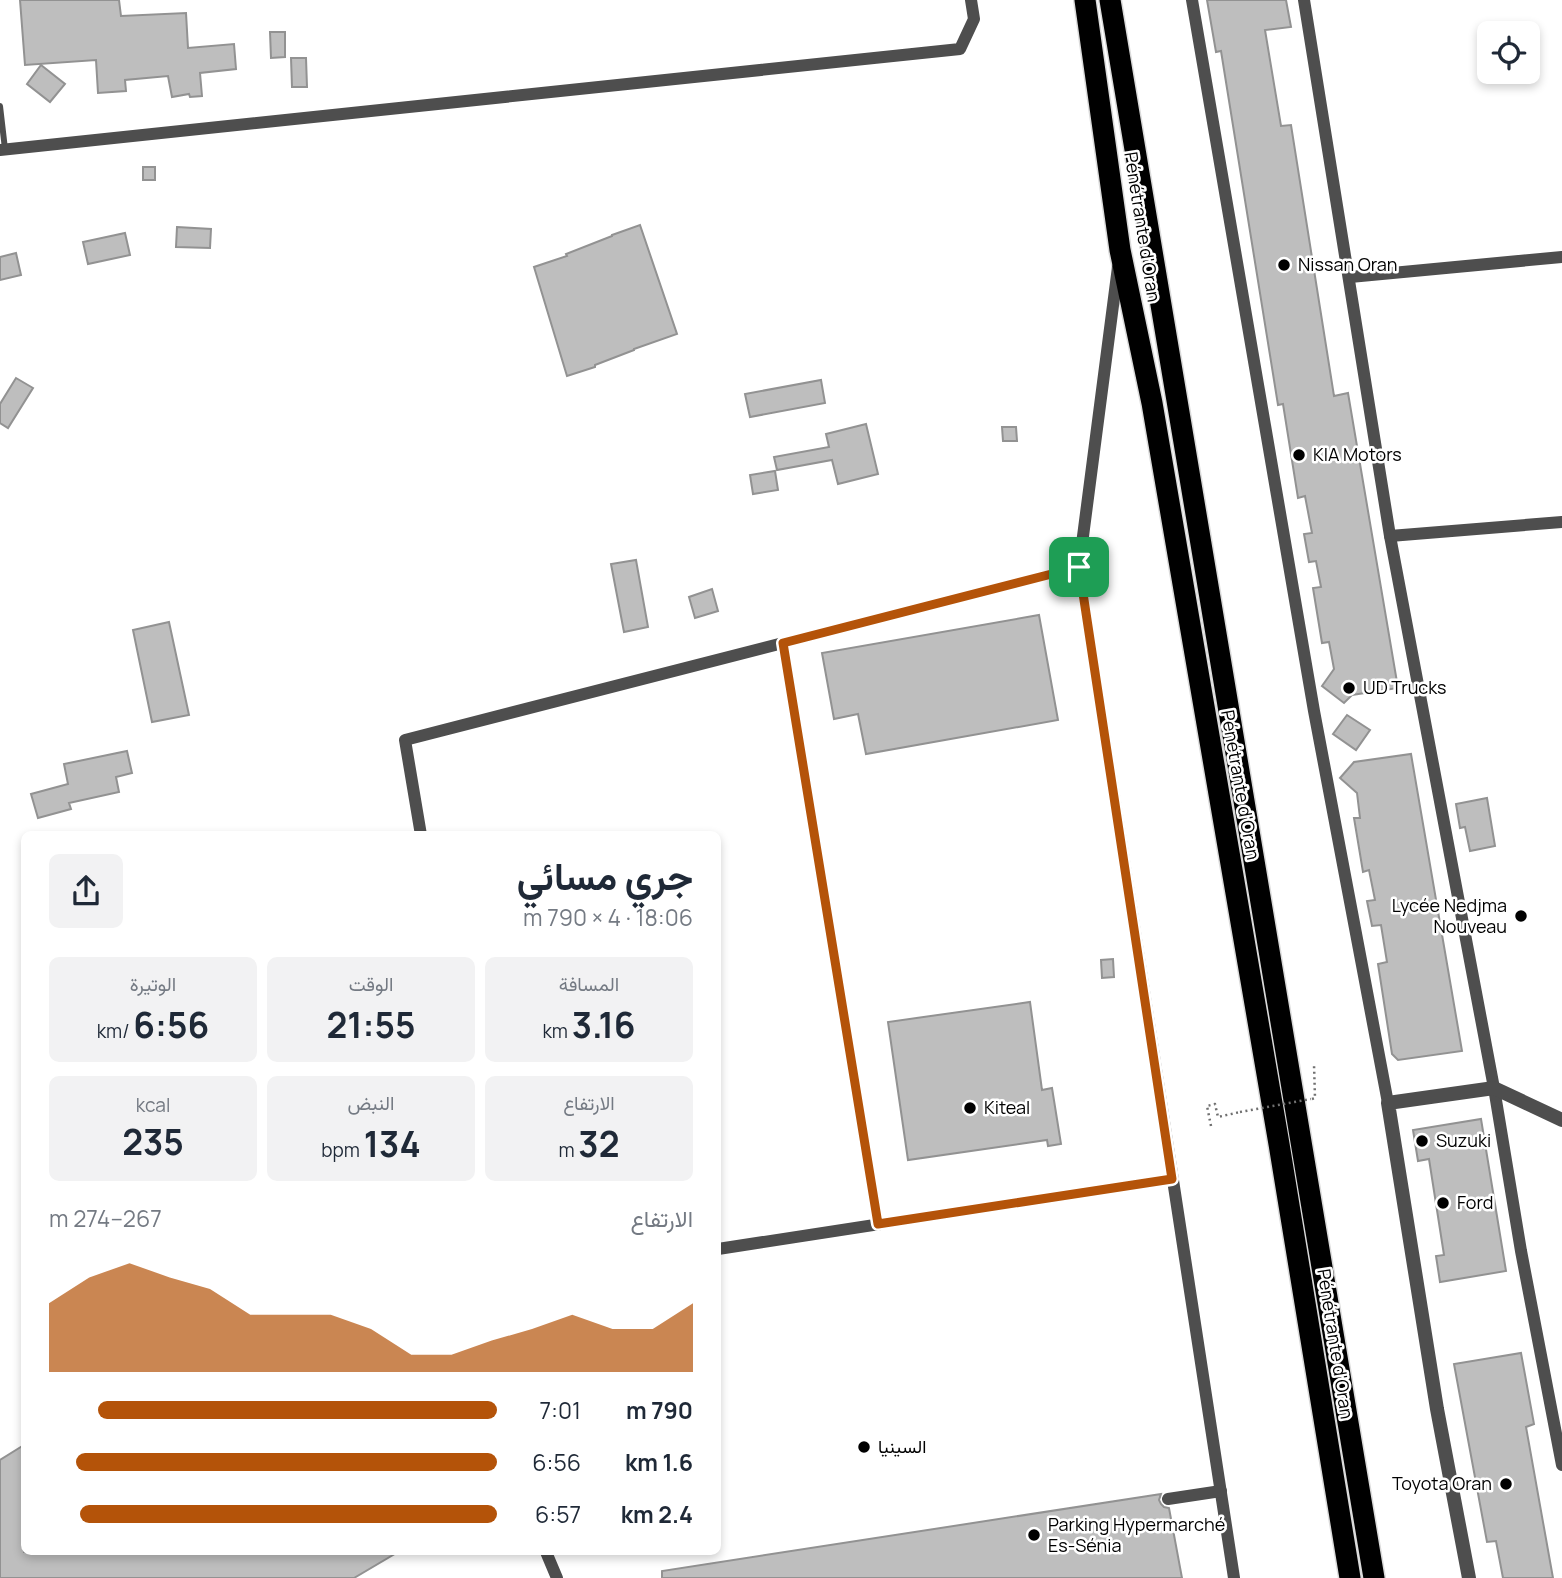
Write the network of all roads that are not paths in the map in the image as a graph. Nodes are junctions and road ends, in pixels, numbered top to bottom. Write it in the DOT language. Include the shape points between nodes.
graph roads {
  1 [pos="971,0"];
  2 [pos="1085,0"];
  3 [pos="1110,0"];
  4 [pos="1192,0"];
  5 [pos="1304,0"];
  6 [pos="0,106"];
  7 [pos="2,150"];
  8 [pos="1121,250"];
  9 [pos="1562,257"];
  10 [pos="1350,277"];
  11 [pos="1562,522"];
  12 [pos="1390,536"];
  13 [pos="1079,567"];
  14 [pos="783,643"];
  15 [pos="420,831"];
  16 [pos="1494,1088"];
  17 [pos="1388,1103"];
  18 [pos="1562,1120"];
  19 [pos="1172,1179"];
  20 [pos="878,1224"];
  21 [pos="721,1249"];
  22 [pos="1562,1465"];
  23 [pos="1221,1491"];
  24 [pos="1168,1499"];
  25 [pos="547,1555"];
  26 [pos="557,1578"];
  27 [pos="1234,1578"];
  28 [pos="1350,1578"];
  29 [pos="1374,1578"];
  30 [pos="1469,1578"];
  1 -- 7 [label="street" via="974,19 960,49"];
  2 -- 8 [label="highway, Pénétrante d'Oran"];
  3 -- 29 [label="highway, Pénétrante d'Oran"];
  4 -- 17 [label="street" via="1314,711"];
  5 -- 10 [label="street"];
  6 -- 7 [label="lane"];
  8 -- 13 [label="street"];
  8 -- 28 [label="highway, Pénétrante d'Oran" via="1159,443"];
  9 -- 10 [label="street"];
  10 -- 12 [label="street"];
  11 -- 12 [label="street"];
  12 -- 16 [label="street"];
  13 -- 14 [label="street"];
  13 -- 19 [label="street"];
  14 -- 15 [label="street" via="405,740"];
  14 -- 20 [label="street"];
  16 -- 17 [label="street"];
  16 -- 18 [label="street"];
  16 -- 22 [label="street"];
  17 -- 30 [label="street"];
  19 -- 20 [label="street"];
  19 -- 23 [label="street"];
  20 -- 21 [label="street"];
  23 -- 24 [label="street"];
  23 -- 27 [label="street"];
  25 -- 26 [label="street"];
}
